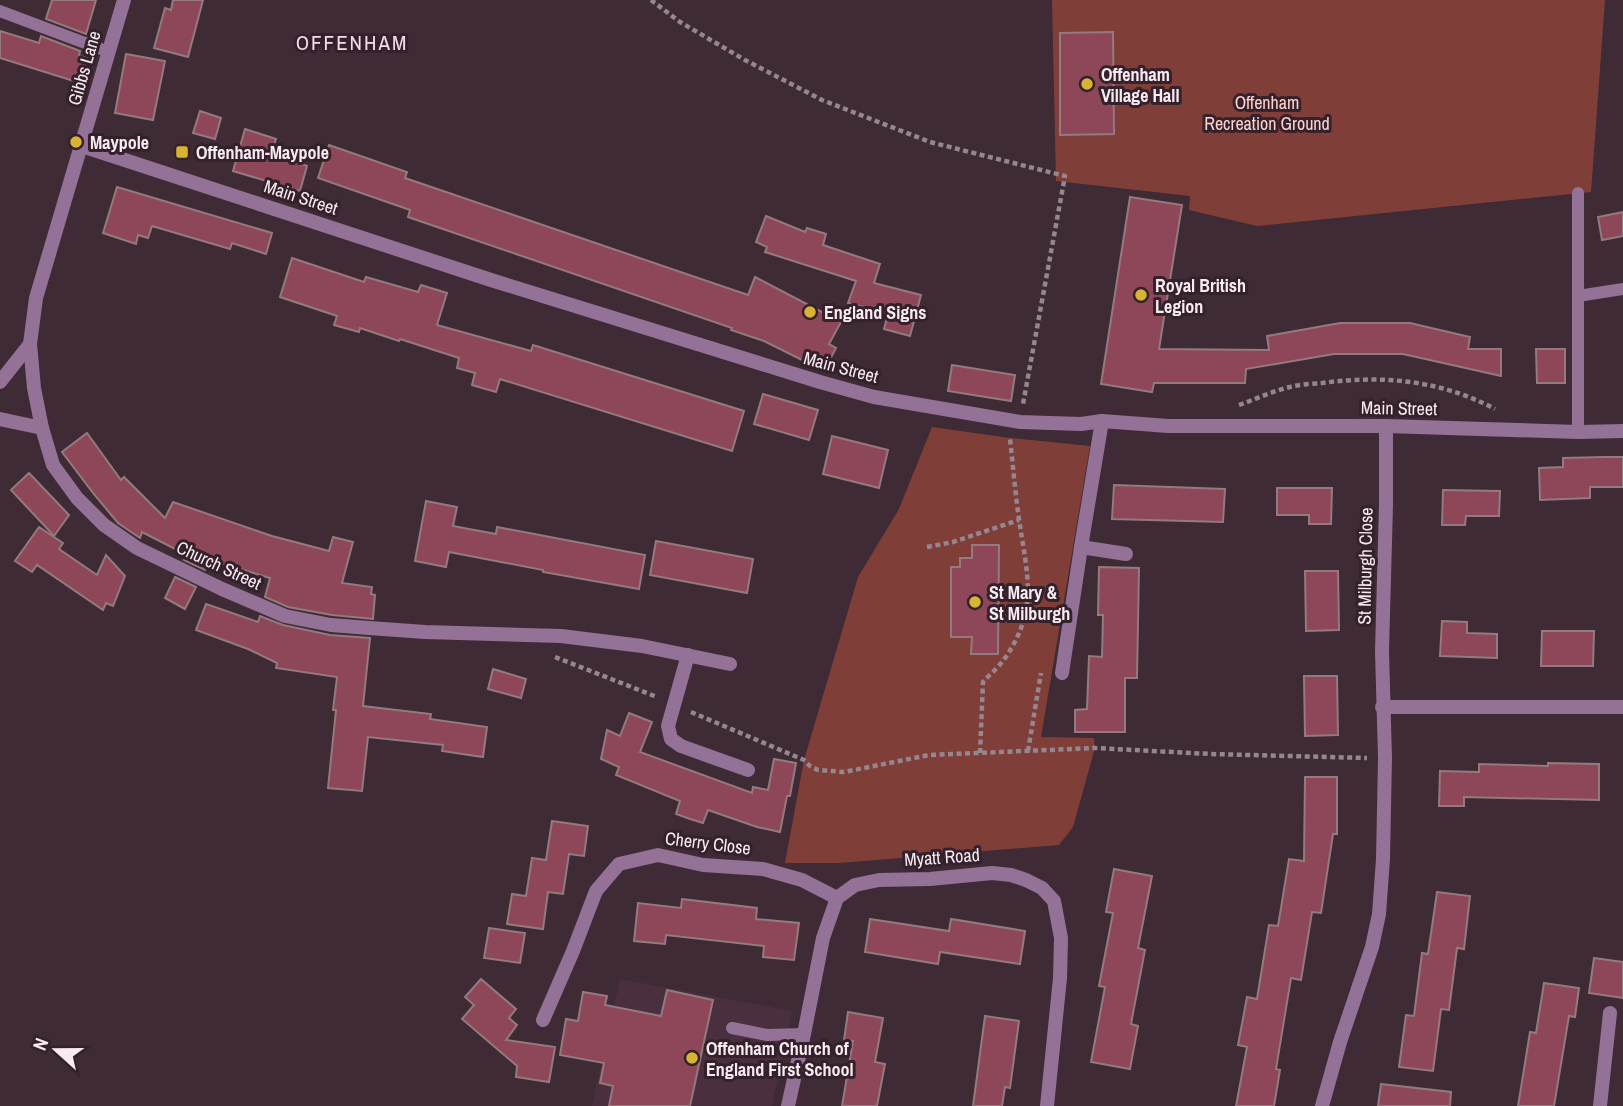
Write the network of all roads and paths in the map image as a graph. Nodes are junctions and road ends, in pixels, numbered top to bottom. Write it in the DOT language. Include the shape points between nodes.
graph roads {
  1 [pos="124,0"];
  2 [pos="651,0"];
  3 [pos="0,11"];
  4 [pos="109,52"];
  5 [pos="82,146"];
  6 [pos="1578,193"];
  7 [pos="1623,289"];
  8 [pos="1578,296"];
  9 [pos="30,344"];
  10 [pos="0,382"];
  11 [pos="1232,408"];
  12 [pos="1502,413"];
  13 [pos="0,419"];
  14 [pos="1017,421"];
  15 [pos="1102,421"];
  16 [pos="1386,426"];
  17 [pos="41,428"];
  18 [pos="1623,431"];
  19 [pos="1578,432"];
  20 [pos="1019,520"];
  21 [pos="927,547"];
  22 [pos="1081,547"];
  23 [pos="1126,554"];
  24 [pos="544,653"];
  25 [pos="688,655"];
  26 [pos="730,664"];
  27 [pos="1062,673"];
  28 [pos="675,704"];
  29 [pos="1382,707"];
  30 [pos="1623,707"];
  31 [pos="980,753"];
  32 [pos="1385,758"];
  33 [pos="748,769"];
  34 [pos="836,898"];
  35 [pos="1610,1013"];
  36 [pos="543,1020"];
  37 [pos="732,1028"];
  38 [pos="804,1034"];
  39 [pos="788,1106"];
  40 [pos="1047,1106"];
  41 [pos="1322,1106"];
  42 [pos="1600,1106"];
  1 -- 4 [label="street, Gibbs Lane"];
  2 -- 14 [label="path" via="680,22 822,100 930,142 1065,176"];
  3 -- 4 [label="lane"];
  4 -- 5 [label="street, Gibbs Lane"];
  5 -- 9 [label="street, Church Street" via="36,298"];
  5 -- 14 [label="street, Main Street" via="820,382 874,397"];
  6 -- 8 [label="lane"];
  7 -- 8 [label="lane"];
  8 -- 19 [label="lane"];
  9 -- 10 [label="street"];
  9 -- 17 [label="street, Church Street"];
  11 -- 12 [label="path" via="1291,387 1385,379 1425,384"];
  13 -- 17 [label="street"];
  14 -- 15 [label="street, Main Street"];
  14 -- 20 [label="path" via="1010,438"];
  15 -- 16 [label="street, Main Street" via="1168,426"];
  15 -- 22 [label="street"];
  16 -- 19 [label="street, Main Street"];
  16 -- 29 [label="street, St Milburgh Close"];
  17 -- 25 [label="street, Church Street" via="53,465 104,525 137,548 285,616 369,628 561,636"];
  18 -- 19 [label="street, Main Street"];
  20 -- 21 [label="path"];
  20 -- 31 [label="path" via="1028,607 1004,660 983,682"];
  22 -- 23 [label="street"];
  22 -- 27 [label="street"];
  24 -- 28 [label="path"];
  25 -- 26 [label="street, Church Street"];
  25 -- 28 [label="street"];
  28 -- 31 [label="path" via="818,770 844,772 929,755"];
  28 -- 33 [label="street" via="667,726 671,739"];
  29 -- 30 [label="street"];
  29 -- 32 [label="street, St Milburgh Close"];
  31 -- 32 [label="path" via="1095,748"];
  32 -- 41 [label="street, St Milburgh Close" via="1379,914"];
  34 -- 36 [label="street, Cherry Close" via="803,880 763,869 703,865 658,855 619,864 596,891"];
  34 -- 38 [label="street"];
  34 -- 40 [label="street, Myatt Road" via="855,885 880,880 992,873 1042,888 1054,901 1061,938"];
  35 -- 42 [label="street"];
  37 -- 38 [label="lane" via="767,1035"];
  38 -- 39 [label="street"];
}
